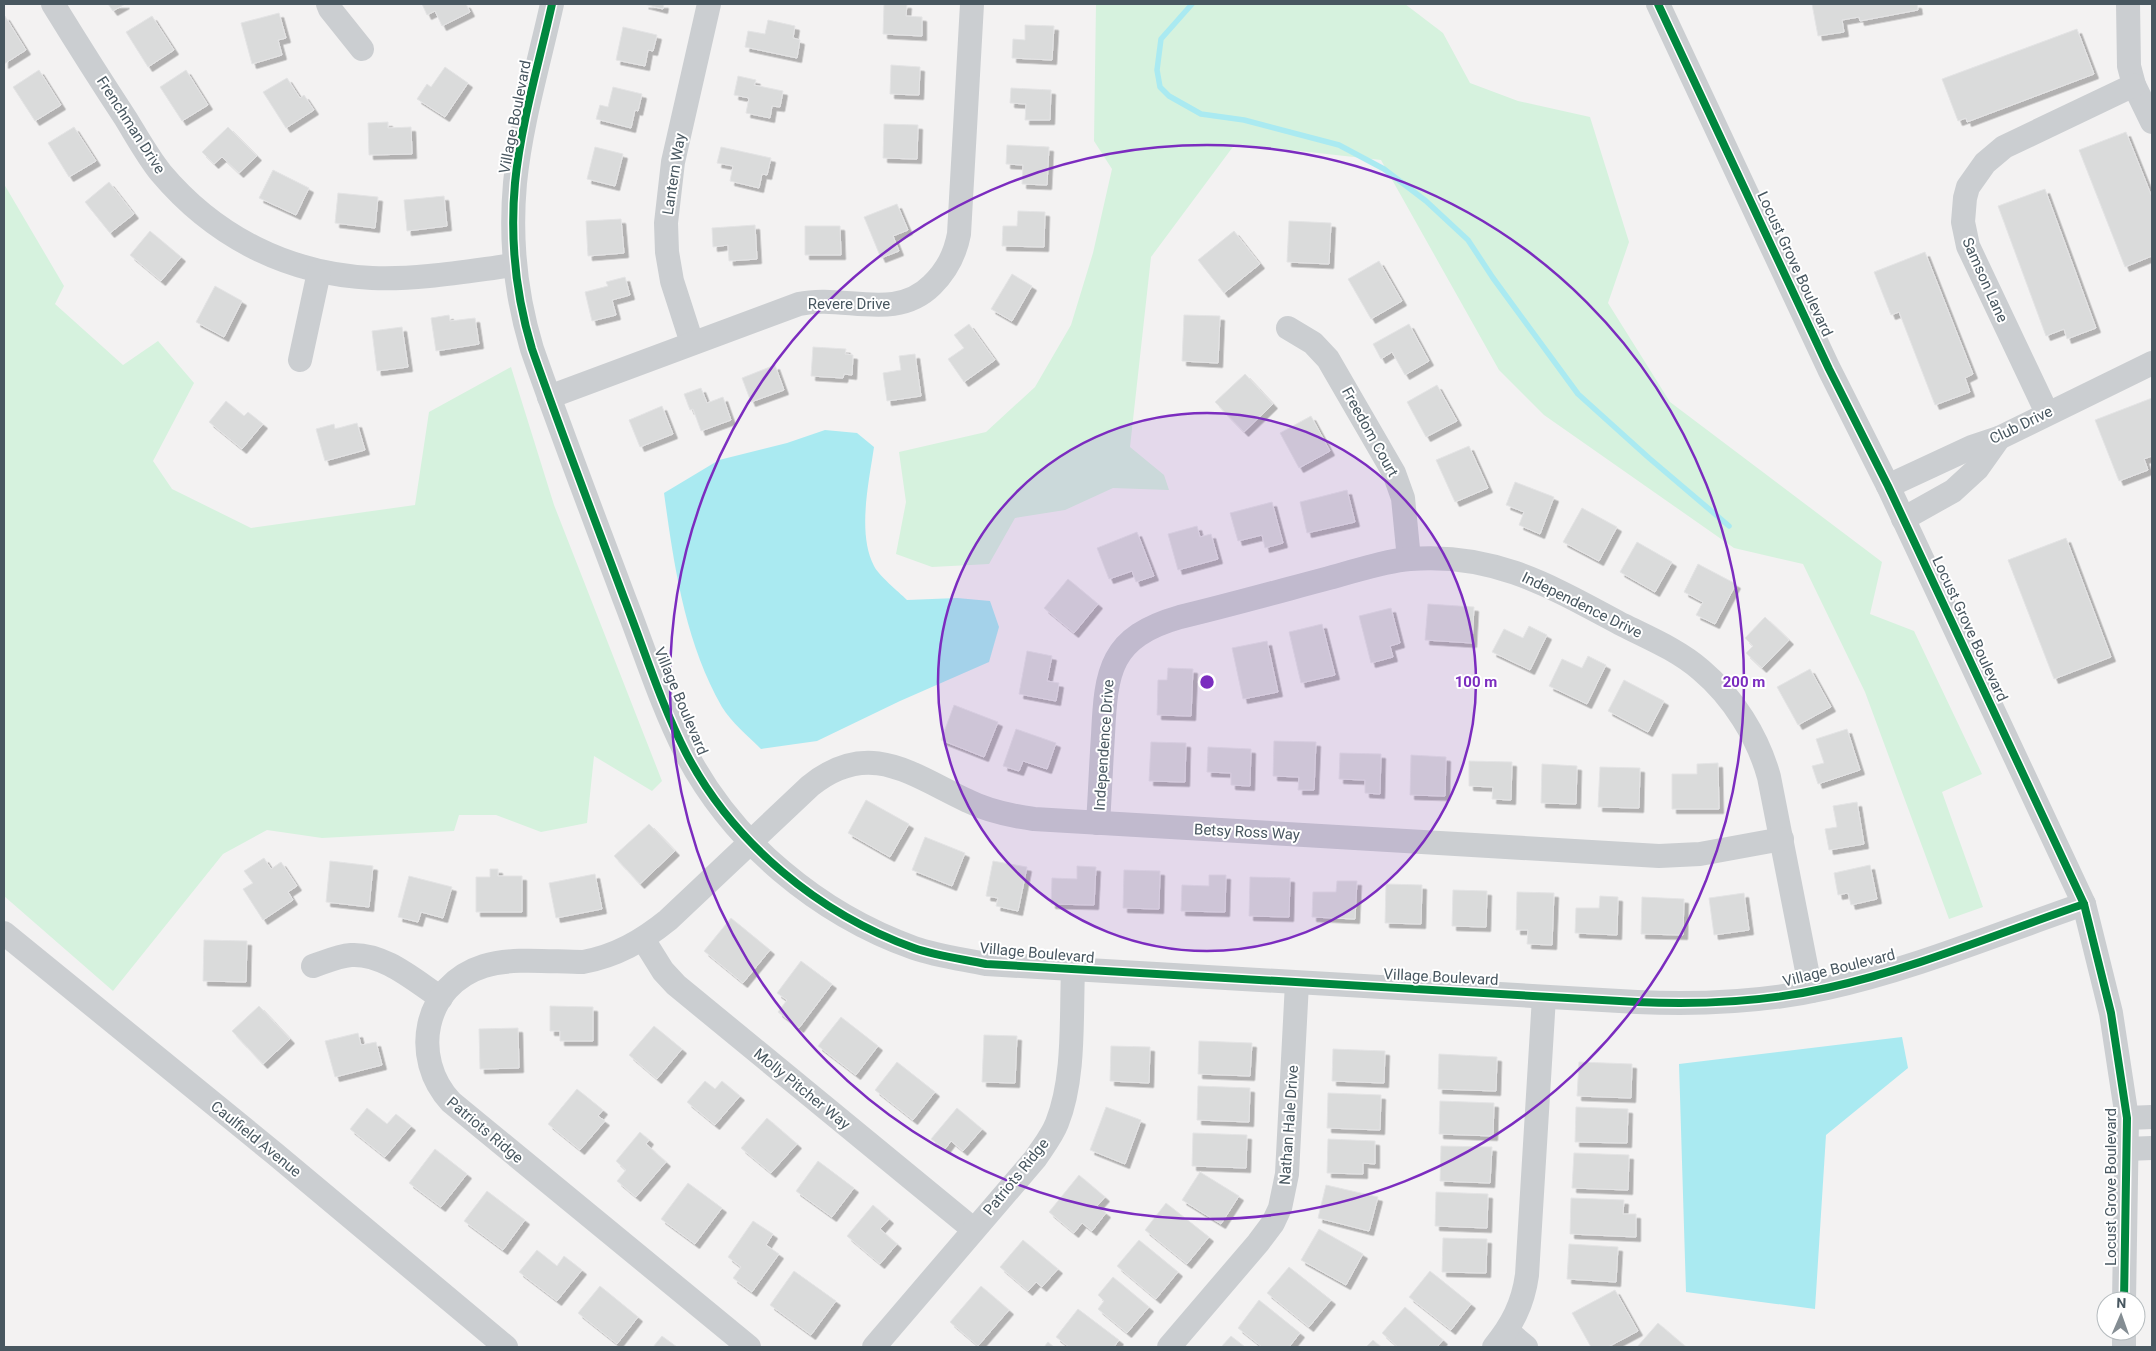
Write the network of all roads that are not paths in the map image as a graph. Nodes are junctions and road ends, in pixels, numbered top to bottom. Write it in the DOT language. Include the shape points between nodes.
graph roads {
  1 [pos="54,4"];
  2 [pos="328,4"];
  3 [pos="552,4"];
  4 [pos="709,4"];
  5 [pos="972,4"];
  6 [pos="1658,4"];
  7 [pos="2128,4"];
  8 [pos="362,50"];
  9 [pos="2134,85"];
  10 [pos="2152,122"];
  11 [pos="515,265"];
  12 [pos="319,272"];
  13 [pos="1288,328"];
  14 [pos="692,343"];
  15 [pos="300,360"];
  16 [pos="2152,363"];
  17 [pos="549,397"];
  18 [pos="2047,413"];
  19 [pos="1999,438"];
  20 [pos="1888,486"];
  21 [pos="1903,519"];
  22 [pos="1409,559"];
  23 [pos="1098,823"];
  24 [pos="1782,839"];
  25 [pos="749,841"];
  26 [pos="2084,904"];
  27 [pos="4,933"];
  28 [pos="643,939"];
  29 [pos="313,966"];
  30 [pos="1073,971"];
  31 [pos="1297,983"];
  32 [pos="1811,991"];
  33 [pos="1544,997"];
  34 [pos="441,998"];
  35 [pos="2152,1117"];
  36 [pos="2127,1118"];
  37 [pos="2152,1148"];
  38 [pos="2127,1149"];
  39 [pos="973,1229"];
  40 [pos="2124,1291"];
  41 [pos="1500,1339"];
  42 [pos="506,1347"];
  43 [pos="749,1347"];
  44 [pos="874,1347"];
  45 [pos="1169,1347"];
  46 [pos="1526,1347"];
  1 -- 12 [label="street, Frenchman Drive" via="160,172 189,203 231,236 274,257"];
  2 -- 8 [label="street"];
  3 -- 11 [label="street, Village Boulevard" via="516,181"];
  4 -- 14 [label="street, Lantern Way" via="673,162 666,216 672,281"];
  5 -- 14 [label="street, Revere Drive" via="959,234 951,260 941,276 921,294 906,301 874,306 808,302"];
  6 -- 20 [label="street, Locust Grove Boulevard" via="1829,369"];
  7 -- 9 [label="street" via="2128,50"];
  9 -- 10 [label="street"];
  9 -- 18 [label="street, Samson Lane" via="2004,147 1985,162 1968,187 1963,222 1968,246"];
  11 -- 12 [label="street, Frenchman Drive" via="372,278"];
  11 -- 17 [label="street, Village Boulevard" via="527,333"];
  12 -- 15 [label="street"];
  13 -- 22 [label="street, Freedom Court" via="1313,343 1328,359 1394,473 1403,498"];
  14 -- 17 [label="street, Revere Drive"];
  16 -- 18 [label="street, Club Drive"];
  17 -- 25 [label="street, Village Boulevard" via="677,734 701,780"];
  18 -- 19 [label="street, Club Drive"];
  19 -- 20 [label="street, Club Drive"];
  19 -- 21 [label="street" via="1977,469 1953,491"];
  20 -- 21 [label="street, Locust Grove Boulevard"];
  21 -- 26 [label="street, Locust Grove Boulevard"];
  22 -- 23 [label="street, Independence Drive" via="1180,617 1156,624 1137,635 1116,658 1107,681"];
  22 -- 24 [label="street, Independence Drive" via="1474,562 1532,578 1691,662 1721,691 1757,744 1769,777"];
  23 -- 24 [label="street, Betsy Ross Way" via="1658,856 1700,854"];
  23 -- 25 [label="street, Betsy Ross Way" via="1034,820 1009,815 969,802 905,769 867,763 842,767 817,779"];
  24 -- 32 [label="street, Independence Drive"];
  25 -- 28 [label="street, Patriots Ridge" via="668,920"];
  25 -- 30 [label="street, Village Boulevard" via="774,865 819,899 866,928 916,949 986,964"];
  26 -- 32 [label="street, Village Boulevard" via="1887,972"];
  26 -- 36 [label="street, Locust Grove Boulevard" via="2111,1014"];
  27 -- 42 [label="street, Caulfield Avenue"];
  28 -- 34 [label="street, Patriots Ridge" via="611,955 582,962 505,962 482,966 463,976"];
  28 -- 39 [label="street, Molly Pitcher Way" via="676,985"];
  29 -- 34 [label="street" via="350,955 373,958 392,966"];
  30 -- 31 [label="street, Village Boulevard"];
  30 -- 39 [label="street, Patriots Ridge" via="1067,1081 1058,1121 1035,1159"];
  31 -- 33 [label="street, Village Boulevard"];
  31 -- 45 [label="street, Nathan Hale Drive" via="1287,1174 1280,1208 1262,1237"];
  32 -- 33 [label="street, Village Boulevard" via="1693,1003"];
  33 -- 41 [label="street" via="1529,1264 1521,1304"];
  34 -- 43 [label="street, Patriots Ridge" via="429,1025 427,1052 433,1076 445,1096"];
  35 -- 36 [label="street"];
  36 -- 38 [label="street, Locust Grove Boulevard"];
  37 -- 38 [label="street"];
  38 -- 40 [label="street, Locust Grove Boulevard"];
  39 -- 44 [label="street, Patriots Ridge"];
  41 -- 46 [label="street"];
}
